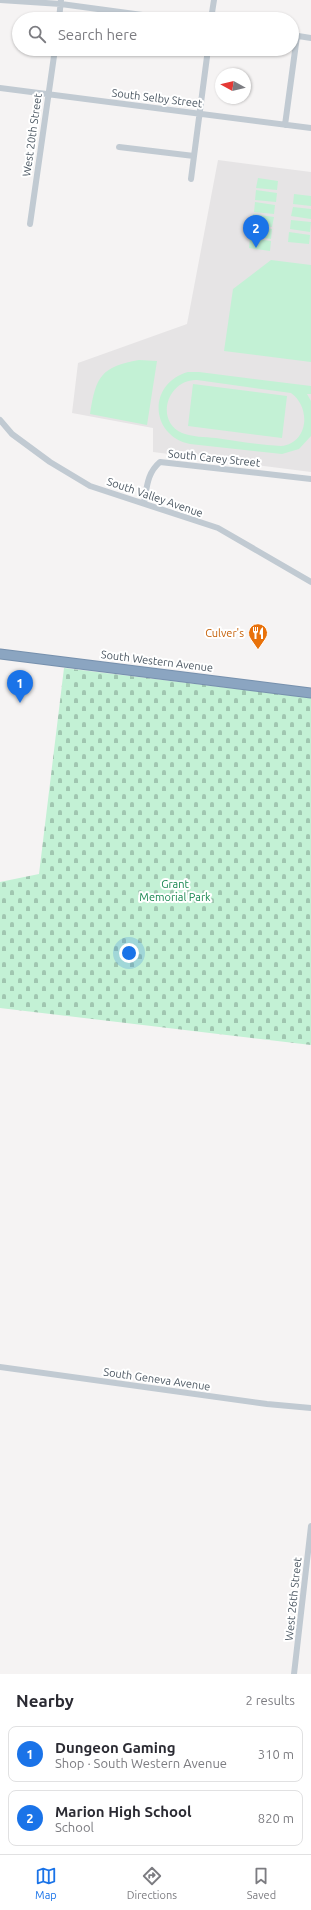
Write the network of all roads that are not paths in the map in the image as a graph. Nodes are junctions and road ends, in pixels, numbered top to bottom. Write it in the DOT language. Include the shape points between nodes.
graph roads {
  1 [pos="0,0"];
  2 [pos="214,0"];
  3 [pos="61,2"];
  4 [pos="60,12"];
  5 [pos="126,12"];
  6 [pos="213,12"];
  7 [pos="299,36"];
  8 [pos="311,38"];
  9 [pos="53,56"];
  10 [pos="207,56"];
  11 [pos="293,56"];
  12 [pos="0,88"];
  13 [pos="48,94"];
  14 [pos="200,113"];
  15 [pos="286,124"];
  16 [pos="311,128"];
  17 [pos="119,147"];
  18 [pos="194,156"];
  19 [pos="191,179"];
  20 [pos="30,224"];
  21 [pos="0,420"];
  22 [pos="311,479"];
  23 [pos="144,503"];
  24 [pos="311,582"];
  25 [pos="0,654"];
  26 [pos="311,693"];
  27 [pos="0,1367"];
  28 [pos="311,1408"];
  29 [pos="311,1526"];
  30 [pos="294,1674"];
  1 -- 3 [label="street"];
  2 -- 6 [label="street"];
  3 -- 4 [label="street"];
  3 -- 5 [label="street"];
  7 -- 8 [label="street"];
  9 -- 13 [label="street, West 20th Street"];
  10 -- 14 [label="street"];
  11 -- 15 [label="street"];
  12 -- 13 [label="street, South Selby Street"];
  13 -- 14 [label="street, South Selby Street"];
  13 -- 20 [label="street, West 20th Street"];
  14 -- 15 [label="street, South Selby Street"];
  14 -- 18 [label="street"];
  15 -- 16 [label="street, South Selby Street"];
  17 -- 18 [label="street"];
  18 -- 19 [label="street"];
  21 -- 23 [label="street, South Valley Avenue" via="12,434 50,462 84,482"];
  22 -- 23 [label="street, South Carey Street" via="160,462 148,478"];
  23 -- 24 [label="street, South Valley Avenue" via="218,528"];
  25 -- 26 [label="highway, South Western Avenue"];
  27 -- 28 [label="street, South Geneva Avenue"];
  29 -- 30 [label="street, West 26th Street"];
}
